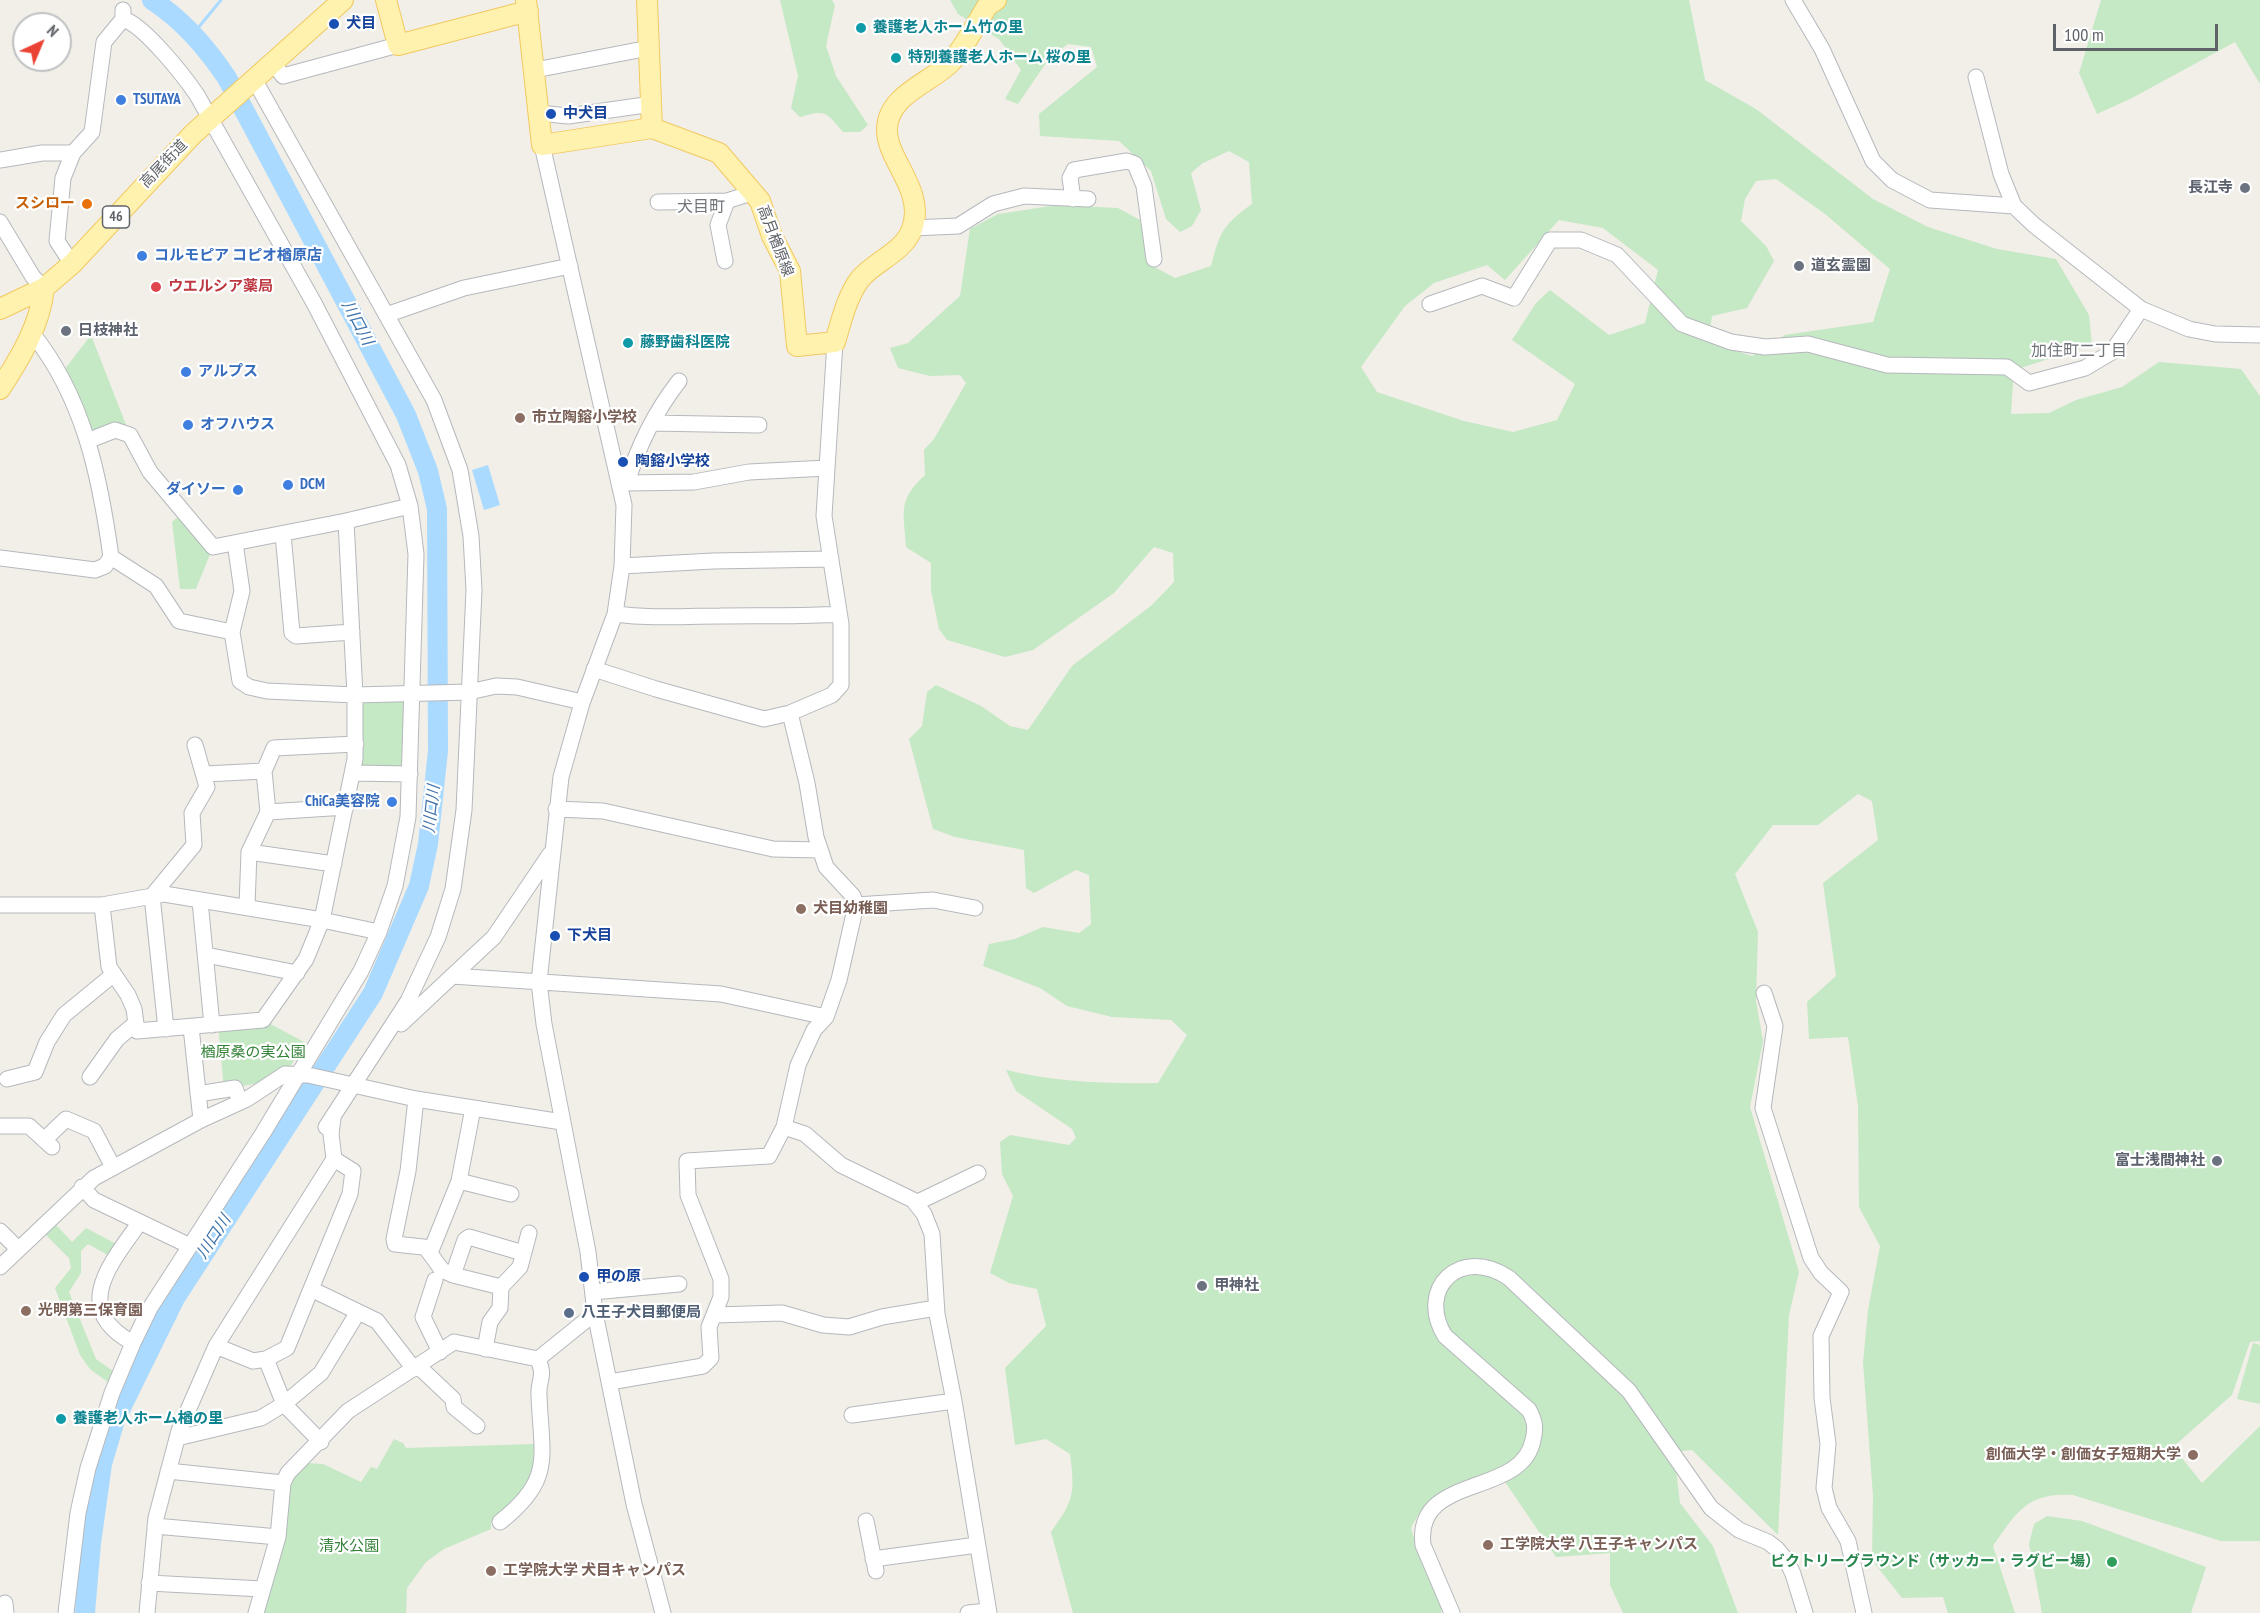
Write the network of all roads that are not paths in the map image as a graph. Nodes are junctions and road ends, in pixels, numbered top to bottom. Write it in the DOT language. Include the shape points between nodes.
graph roads {
  1 [pos="343,0"];
  2 [pos="386,0"];
  3 [pos="647,0"];
  4 [pos="996,0"];
  5 [pos="1793,0"];
  6 [pos="527,5"];
  7 [pos="398,45"];
  8 [pos="649,48"];
  9 [pos="273,63"];
  10 [pos="535,70"];
  11 [pos="1976,78"];
  12 [pos="254,86"];
  13 [pos="652,104"];
  14 [pos="539,113"];
  15 [pos="215,114"];
  16 [pos="652,128"];
  17 [pos="542,145"];
  18 [pos="73,153"];
  19 [pos="0,160"];
  20 [pos="751,193"];
  21 [pos="727,201"];
  22 [pos="658,202"];
  23 [pos="2014,206"];
  24 [pos="0,222"];
  25 [pos="912,228"];
  26 [pos="1154,259"];
  27 [pos="725,261"];
  28 [pos="72,264"];
  29 [pos="570,266"];
  30 [pos="44,288"];
  31 [pos="1430,304"];
  32 [pos="0,309"];
  33 [pos="2141,309"];
  34 [pos="386,315"];
  35 [pos="32,333"];
  36 [pos="2260,335"];
  37 [pos="836,342"];
  38 [pos="679,381"];
  39 [pos="0,389"];
  40 [pos="752,420"];
  41 [pos="652,423"];
  42 [pos="90,440"];
  43 [pos="827,468"];
  44 [pos="624,484"];
  45 [pos="410,506"];
  46 [pos="346,521"];
  47 [pos="283,534"];
  48 [pos="235,543"];
  49 [pos="111,557"];
  50 [pos="0,558"];
  51 [pos="831,559"];
  52 [pos="622,566"];
  53 [pos="615,614"];
  54 [pos="839,614"];
  55 [pos="232,632"];
  56 [pos="352,632"];
  57 [pos="594,669"];
  58 [pos="419,692"];
  59 [pos="467,692"];
  60 [pos="355,695"];
  61 [pos="582,702"];
  62 [pos="790,713"];
  63 [pos="764,719"];
  64 [pos="795,736"];
  65 [pos="356,744"];
  66 [pos="195,745"];
  67 [pos="264,771"];
  68 [pos="353,773"];
  69 [pos="205,774"];
  70 [pos="410,774"];
  71 [pos="346,807"];
  72 [pos="556,809"];
  73 [pos="268,812"];
  74 [pos="820,850"];
  75 [pos="249,852"];
  76 [pos="551,853"];
  77 [pos="334,864"];
  78 [pos="152,896"];
  79 [pos="200,901"];
  80 [pos="0,905"];
  81 [pos="102,905"];
  82 [pos="856,905"];
  83 [pos="247,906"];
  84 [pos="975,909"];
  85 [pos="322,920"];
  86 [pos="379,932"];
  87 [pos="206,955"];
  88 [pos="297,973"];
  89 [pos="114,974"];
  90 [pos="452,976"];
  91 [pos="539,982"];
  92 [pos="1764,993"];
  93 [pos="826,1017"];
  94 [pos="136,1023"];
  95 [pos="212,1025"];
  96 [pos="191,1027"];
  97 [pos="166,1029"];
  98 [pos="387,1036"];
  99 [pos="303,1075"];
  100 [pos="90,1077"];
  101 [pos="7,1079"];
  102 [pos="352,1085"];
  103 [pos="198,1094"];
  104 [pos="416,1099"];
  105 [pos="240,1102"];
  106 [pos="473,1108"];
  107 [pos="201,1120"];
  108 [pos="562,1122"];
  109 [pos="0,1126"];
  110 [pos="784,1126"];
  111 [pos="333,1159"];
  112 [pos="113,1167"];
  113 [pos="978,1173"];
  114 [pos="459,1180"];
  115 [pos="81,1187"];
  116 [pos="511,1194"];
  117 [pos="916,1203"];
  118 [pos="140,1222"];
  119 [pos="0,1231"];
  120 [pos="529,1233"];
  121 [pos="190,1246"];
  122 [pos="426,1248"];
  123 [pos="18,1249"];
  124 [pos="523,1253"];
  125 [pos="0,1267"];
  126 [pos="453,1275"];
  127 [pos="435,1280"];
  128 [pos="679,1284"];
  129 [pos="501,1287"];
  130 [pos="310,1289"];
  131 [pos="593,1292"];
  132 [pos="936,1308"];
  133 [pos="358,1312"];
  134 [pos="595,1313"];
  135 [pos="715,1315"];
  136 [pos="133,1343"];
  137 [pos="216,1346"];
  138 [pos="485,1349"];
  139 [pos="440,1352"];
  140 [pos="266,1359"];
  141 [pos="538,1359"];
  142 [pos="416,1368"];
  143 [pos="610,1382"];
  144 [pos="954,1401"];
  145 [pos="284,1404"];
  146 [pos="852,1415"];
  147 [pos="477,1426"];
  148 [pos="177,1438"];
  149 [pos="321,1442"];
  150 [pos="168,1471"];
  151 [pos="283,1483"];
  152 [pos="866,1521"];
  153 [pos="501,1522"];
  154 [pos="155,1526"];
  155 [pos="278,1537"];
  156 [pos="977,1545"];
  157 [pos="149,1583"];
  158 [pos="262,1589"];
  159 [pos="989,1612"];
  160 [pos="66,1613"];
  161 [pos="147,1613"];
  162 [pos="256,1613"];
  163 [pos="663,1613"];
  164 [pos="968,1613"];
  165 [pos="1452,1613"];
  166 [pos="1805,1613"];
  167 [pos="1864,1613"];
  1 -- 9 [label="main road, 46"];
  2 -- 7 [label="main road"];
  3 -- 8 [label="main road"];
  4 -- 25 [label="main road" via="988,5 953,60 909,92 896,106 888,124 889,138 912,192"];
  5 -- 23 [label="street" via="1822,49 1873,161 1892,180 1930,200"];
  6 -- 7 [label="main road"];
  6 -- 10 [label="main road"];
  7 -- 9 [label="street" via="283,76"];
  8 -- 10 [label="street"];
  8 -- 13 [label="main road"];
  9 -- 12 [label="main road, 46"];
  10 -- 14 [label="main road"];
  11 -- 23 [label="street" via="2001,174"];
  12 -- 15 [label="main road, 46"];
  12 -- 34 [label="street"];
  13 -- 14 [label="street" via="568,116"];
  13 -- 16 [label="main road"];
  14 -- 17 [label="main road"];
  15 -- 18 [label="street" via="181,72 123,14 104,40 92,132"];
  15 -- 28 [label="main road, 高尾街道 / 46" via="155,172"];
  15 -- 45 [label="street" via="385,436 399,465"];
  16 -- 17 [label="main road, 高月楢原線"];
  16 -- 20 [label="main road, 高月楢原線" via="719,153"];
  17 -- 29 [label="street"];
  18 -- 19 [label="street"];
  18 -- 28 [label="street" via="63,178 57,241"];
  20 -- 21 [label="street"];
  20 -- 37 [label="main road, 高月楢原線" via="764,208 772,236 790,271 797,346"];
  21 -- 22 [label="street"];
  21 -- 27 [label="street" via="718,225"];
  23 -- 33 [label="street"];
  24 -- 30 [label="street" via="33,277"];
  25 -- 26 [label="street" via="958,226 993,204 1024,196 1080,199 1070,178 1074,170 1127,161 1136,164 1144,186"];
  25 -- 37 [label="main road" via="905,240 855,286"];
  28 -- 30 [label="main road, 高尾街道 / 46"];
  29 -- 34 [label="street" via="464,288"];
  29 -- 44 [label="street"];
  30 -- 32 [label="main road, 高尾街道 / 46"];
  30 -- 35 [label="main road"];
  31 -- 33 [label="street" via="1482,286 1514,298 1550,240 1581,240 1617,255 1682,324 1731,342 1765,347 1808,344 1887,365 2007,367 2029,383 2085,368 2112,352"];
  33 -- 36 [label="street" via="2197,331"];
  34 -- 59 [label="street" via="434,400 464,487 474,590"];
  35 -- 39 [label="main road"];
  35 -- 42 [label="street" via="61,374"];
  37 -- 43 [label="street"];
  38 -- 41 [label="street" via="660,405"];
  40 -- 41 [label="street"];
  41 -- 44 [label="street"];
  42 -- 48 [label="street" via="115,430 130,435 150,472 213,548"];
  42 -- 49 [label="street"];
  43 -- 44 [label="street" via="749,471 694,482"];
  43 -- 51 [label="street" via="824,516"];
  44 -- 52 [label="street"];
  45 -- 46 [label="street"];
  45 -- 58 [label="street" via="416,554"];
  46 -- 47 [label="street"];
  46 -- 56 [label="street"];
  47 -- 48 [label="street"];
  47 -- 56 [label="street" via="292,633 296,636"];
  48 -- 55 [label="street" via="242,591"];
  49 -- 50 [label="street" via="96,570"];
  49 -- 55 [label="street" via="156,586 179,621"];
  51 -- 52 [label="street"];
  51 -- 54 [label="street"];
  52 -- 53 [label="street"];
  53 -- 54 [label="street" via="656,619"];
  53 -- 57 [label="street"];
  54 -- 62 [label="street" via="841,685 832,695"];
  55 -- 60 [label="street" via="237,673 249,687"];
  56 -- 60 [label="street"];
  57 -- 61 [label="street"];
  57 -- 63 [label="street"];
  58 -- 59 [label="street"];
  58 -- 60 [label="street"];
  58 -- 70 [label="street"];
  59 -- 61 [label="street" via="496,686 517,687"];
  59 -- 98 [label="street" via="464,810 453,889 426,966"];
  60 -- 65 [label="street"];
  61 -- 72 [label="street" via="567,750"];
  62 -- 63 [label="street"];
  62 -- 64 [label="street"];
  63 -- 64 [label="street" via="780,723"];
  64 -- 74 [label="street"];
  65 -- 67 [label="street" via="274,748"];
  65 -- 68 [label="street"];
  66 -- 69 [label="street"];
  67 -- 69 [label="street"];
  67 -- 73 [label="street"];
  68 -- 70 [label="street"];
  68 -- 71 [label="street"];
  69 -- 78 [label="street" via="207,787 192,813 194,845"];
  70 -- 86 [label="street" via="404,848"];
  71 -- 73 [label="street"];
  71 -- 77 [label="street"];
  72 -- 74 [label="street" via="603,812 773,849"];
  72 -- 76 [label="street"];
  73 -- 75 [label="street"];
  74 -- 82 [label="street" via="826,867 853,896"];
  75 -- 77 [label="street"];
  75 -- 83 [label="street"];
  76 -- 90 [label="street" via="494,937"];
  76 -- 91 [label="street"];
  77 -- 85 [label="street"];
  78 -- 79 [label="street" via="164,894"];
  78 -- 81 [label="street"];
  78 -- 97 [label="street"];
  79 -- 83 [label="street"];
  79 -- 87 [label="street"];
  80 -- 81 [label="street"];
  81 -- 89 [label="street" via="109,967"];
  82 -- 84 [label="street" via="933,900"];
  82 -- 93 [label="street"];
  83 -- 85 [label="street"];
  85 -- 86 [label="street"];
  85 -- 88 [label="street"];
  86 -- 99 [label="street"];
  87 -- 88 [label="street"];
  87 -- 95 [label="street"];
  88 -- 95 [label="street" via="263,1020"];
  89 -- 94 [label="street" via="128,995"];
  89 -- 101 [label="street" via="64,1015 35,1072"];
  90 -- 91 [label="street"];
  90 -- 98 [label="street"];
  91 -- 93 [label="street" via="721,994"];
  91 -- 108 [label="street"];
  92 -- 167 [label="street" via="1774,1026 1763,1108 1811,1258 1821,1274 1841,1292 1821,1336 1822,1398 1828,1444 1824,1488 1829,1508 1848,1541"];
  93 -- 110 [label="street" via="814,1030 798,1065"];
  94 -- 97 [label="street" via="137,1031"];
  94 -- 100 [label="street" via="117,1039"];
  95 -- 96 [label="street"];
  96 -- 97 [label="street"];
  96 -- 103 [label="street"];
  98 -- 102 [label="street"];
  99 -- 102 [label="street"];
  99 -- 105 [label="street" via="285,1074"];
  99 -- 121 [label="street"];
  102 -- 104 [label="street"];
  102 -- 111 [label="street" via="330,1122"];
  103 -- 105 [label="street" via="235,1088"];
  103 -- 107 [label="street"];
  104 -- 106 [label="street"];
  104 -- 122 [label="street" via="408,1171 394,1239 395,1244"];
  105 -- 107 [label="street"];
  106 -- 108 [label="street"];
  106 -- 114 [label="street"];
  107 -- 112 [label="street"];
  108 -- 131 [label="street"];
  109 -- 112 [label="street" via="29,1126 48,1143 66,1119 94,1131"];
  110 -- 117 [label="street" via="805,1134 841,1165"];
  110 -- 135 [label="street" via="769,1156 687,1161 688,1195 721,1279"];
  111 -- 130 [label="street" via="353,1171 350,1194"];
  111 -- 137 [label="street"];
  112 -- 115 [label="street"];
  113 -- 117 [label="street"];
  114 -- 116 [label="street"];
  114 -- 122 [label="street" via="432,1248"];
  115 -- 118 [label="street" via="94,1200"];
  115 -- 123 [label="street"];
  117 -- 132 [label="street" via="932,1234"];
  118 -- 121 [label="street"];
  118 -- 136 [label="street" via="106,1272 99,1294 100,1306 113,1330"];
  119 -- 123 [label="street"];
  120 -- 124 [label="street"];
  121 -- 136 [label="street" via="150,1308"];
  122 -- 126 [label="street" via="442,1270"];
  123 -- 125 [label="street"];
  124 -- 126 [label="street" via="469,1237"];
  124 -- 129 [label="street" via="519,1267"];
  126 -- 129 [label="street"];
  127 -- 139 [label="street" via="423,1317"];
  128 -- 131 [label="street"];
  129 -- 138 [label="street" via="500,1308 490,1322"];
  130 -- 133 [label="street"];
  130 -- 140 [label="street" via="286,1348"];
  131 -- 134 [label="street"];
  132 -- 135 [label="street" via="849,1327 823,1325 782,1313"];
  132 -- 144 [label="street"];
  133 -- 142 [label="street" via="377,1321"];
  133 -- 145 [label="street" via="321,1373"];
  134 -- 141 [label="street"];
  134 -- 143 [label="street"];
  135 -- 143 [label="street" via="709,1328 711,1359 703,1366"];
  136 -- 160 [label="street" via="88,1468 73,1543"];
  137 -- 140 [label="street" via="253,1361"];
  137 -- 148 [label="street"];
  138 -- 139 [label="street" via="454,1342"];
  138 -- 141 [label="street"];
  139 -- 142 [label="street"];
  140 -- 145 [label="street"];
  141 -- 153 [label="street" via="544,1374 538,1392 544,1442 538,1484 523,1504"];
  142 -- 147 [label="street" via="453,1399 454,1407"];
  142 -- 149 [label="street" via="348,1411"];
  143 -- 163 [label="street" via="634,1504"];
  144 -- 146 [label="street"];
  144 -- 156 [label="street"];
  145 -- 148 [label="street" via="261,1418"];
  145 -- 149 [label="street"];
  148 -- 150 [label="street"];
  149 -- 151 [label="street" via="288,1473"];
  150 -- 151 [label="street"];
  150 -- 154 [label="street"];
  151 -- 155 [label="street"];
  152 -- 156 [label="street" via="874,1565"];
  154 -- 155 [label="street"];
  154 -- 157 [label="street"];
  155 -- 158 [label="street"];
  156 -- 159 [label="street"];
  157 -- 158 [label="street"];
  157 -- 161 [label="street"];
  158 -- 162 [label="street"];
  159 -- 164 [label="street"];
  165 -- 166 [label="street" via="1423,1545 1424,1522 1434,1507 1449,1496 1516,1467 1529,1452 1535,1430 1524,1404 1445,1336 1437,1324 1435,1311 1441,1287 1448,1277 1470,1265 1485,1266 1509,1278 1629,1391 1711,1508 1739,1530 1768,1542 1787,1561"];
}
